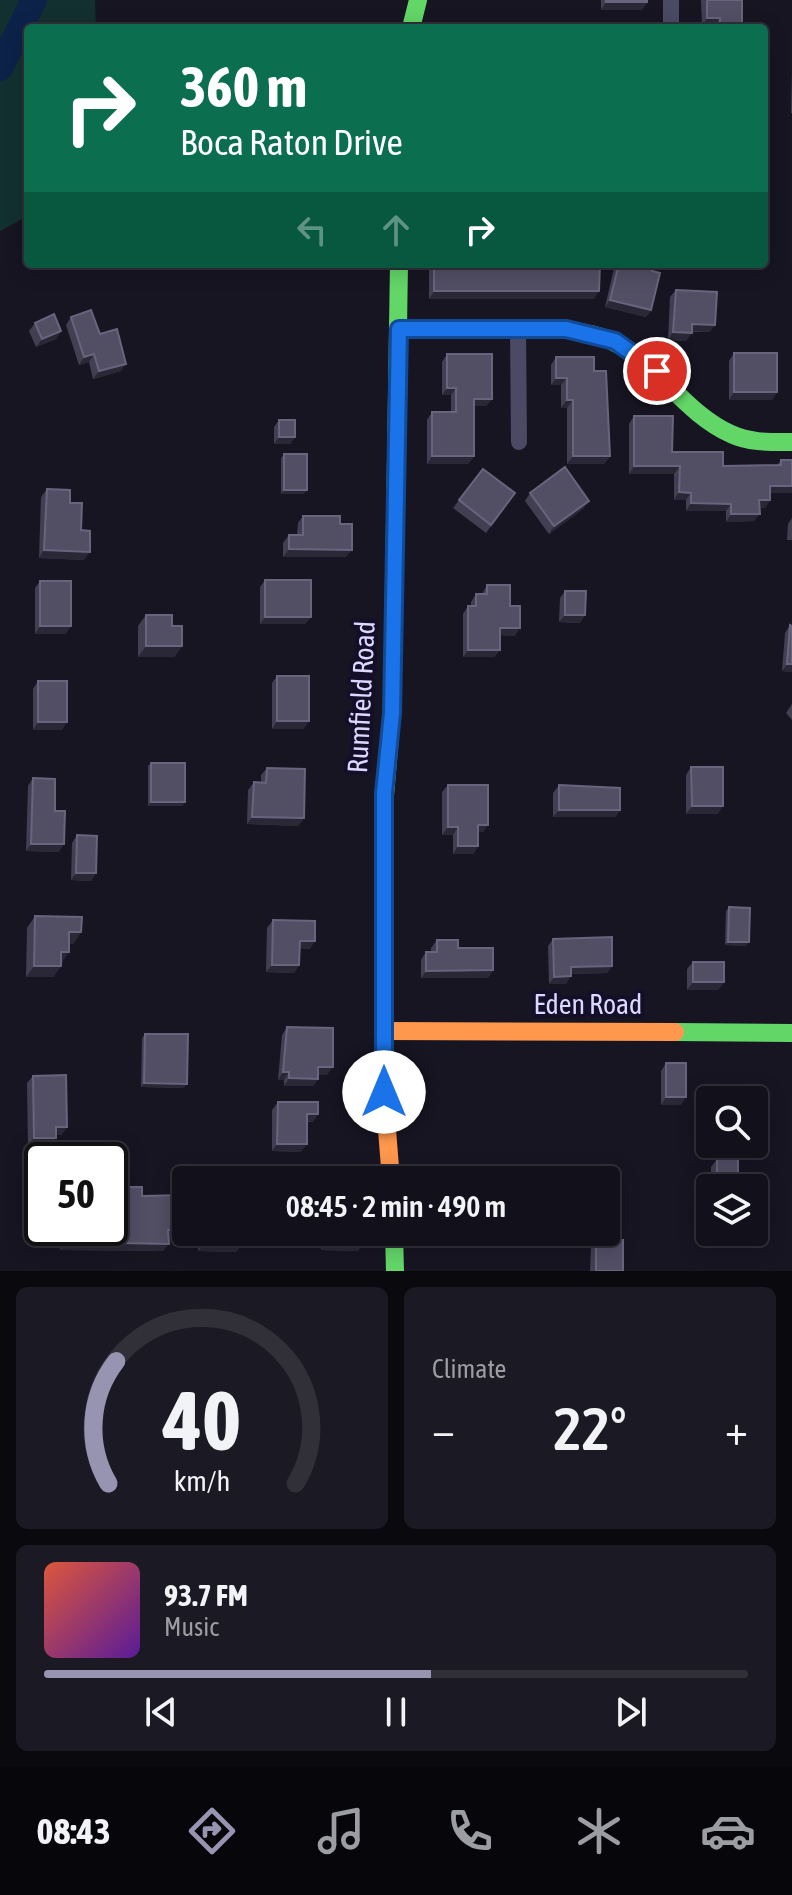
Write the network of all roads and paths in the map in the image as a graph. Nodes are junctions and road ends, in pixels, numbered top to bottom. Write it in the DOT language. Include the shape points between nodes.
graph roads {
  1 [pos="418,0"];
  2 [pos="671,0"];
  3 [pos="412,24"];
  4 [pos="671,24"];
  5 [pos="399,268"];
  6 [pos="399,329"];
  7 [pos="518,329"];
  8 [pos="519,442"];
  9 [pos="792,442"];
  10 [pos="384,1031"];
  11 [pos="792,1033"];
  12 [pos="390,1166"];
  13 [pos="394,1246"];
  14 [pos="395,1271"];
  1 -- 3 [label="main road"];
  2 -- 4 [label="street"];
  5 -- 6 [label="main road, Rumfield Road"];
  6 -- 7 [label="main road"];
  6 -- 10 [label="main road, Rumfield Road" via="392,713 384,793"];
  7 -- 8 [label="street"];
  7 -- 9 [label="main road" via="566,329 615,341 657,371 713,426 756,441"];
  10 -- 11 [label="main road, Eden Road"];
  10 -- 12 [label="main road, Rumfield Road"];
  13 -- 14 [label="main road"];
}
